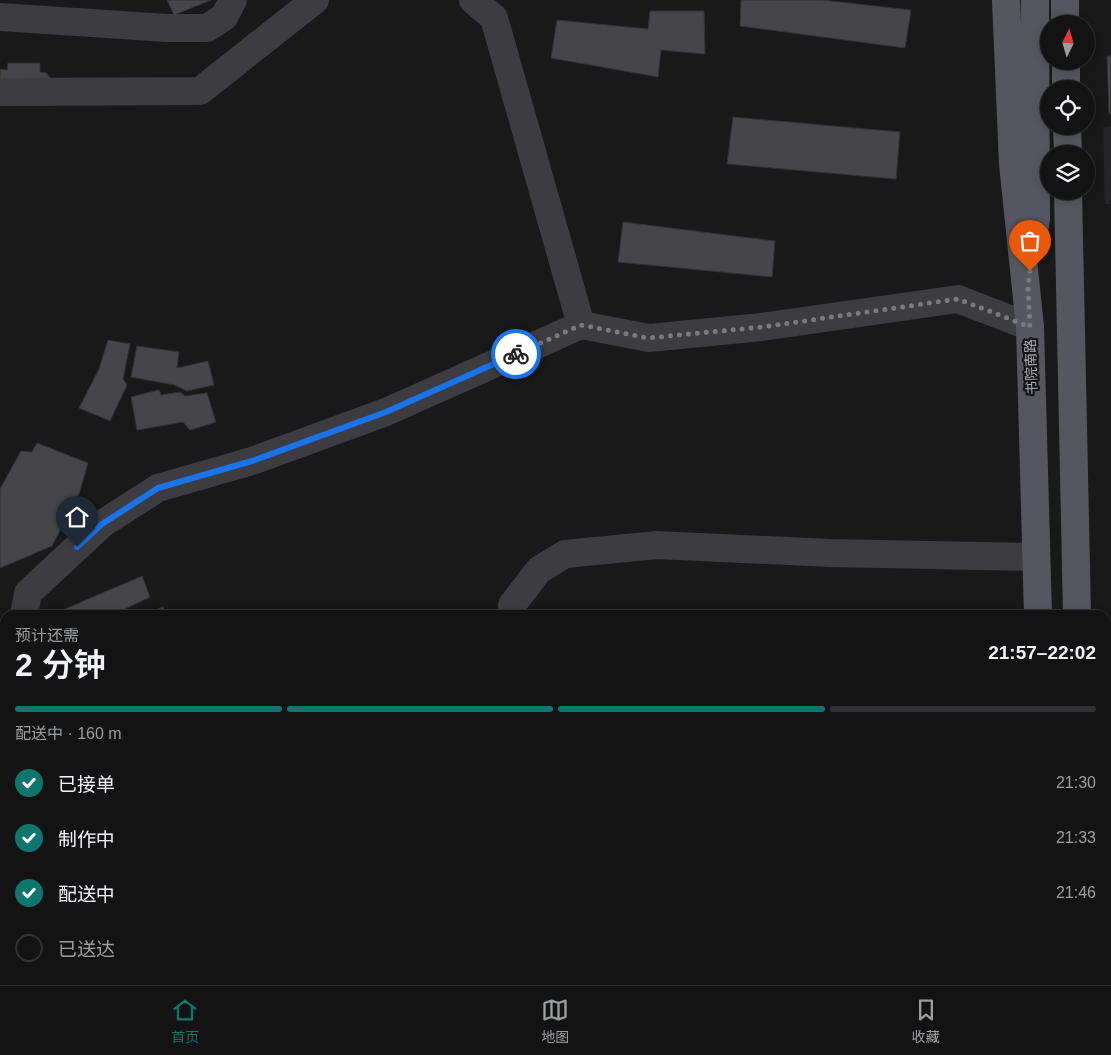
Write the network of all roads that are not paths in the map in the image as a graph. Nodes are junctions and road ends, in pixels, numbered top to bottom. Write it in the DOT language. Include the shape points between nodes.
graph roads {
  1 [pos="233,0"];
  2 [pos="315,0"];
  3 [pos="473,0"];
  4 [pos="1006,0"];
  5 [pos="1035,0"];
  6 [pos="1065,0"];
  7 [pos="1065,15"];
  8 [pos="0,17"];
  9 [pos="0,92"];
  10 [pos="1068,200"];
  11 [pos="1028,288"];
  12 [pos="581,325"];
  13 [pos="1030,327"];
  14 [pos="1036,556"];
  15 [pos="25,610"];
  16 [pos="512,610"];
  17 [pos="1038,610"];
  18 [pos="1077,610"];
  1 -- 8 [label="street" via="224,16 207,28"];
  2 -- 9 [label="street" via="200,91"];
  3 -- 12 [label="street" via="494,18"];
  4 -- 11 [label="main road, 书院南路" via="1013,164"];
  5 -- 11 [label="main road" via="1036,218"];
  6 -- 7 [label="main road"];
  10 -- 18 [label="main road"];
  11 -- 13 [label="main road, 书院南路"];
  12 -- 13 [label="street" via="648,338 762,327 958,299"];
  12 -- 15 [label="street" via="386,412 252,461 158,488 102,524 28,593"];
  13 -- 14 [label="main road, 书院南路"];
  14 -- 16 [label="street" via="831,553 657,545 565,554 539,570 512,605"];
  14 -- 17 [label="main road, 书院南路"];
}
